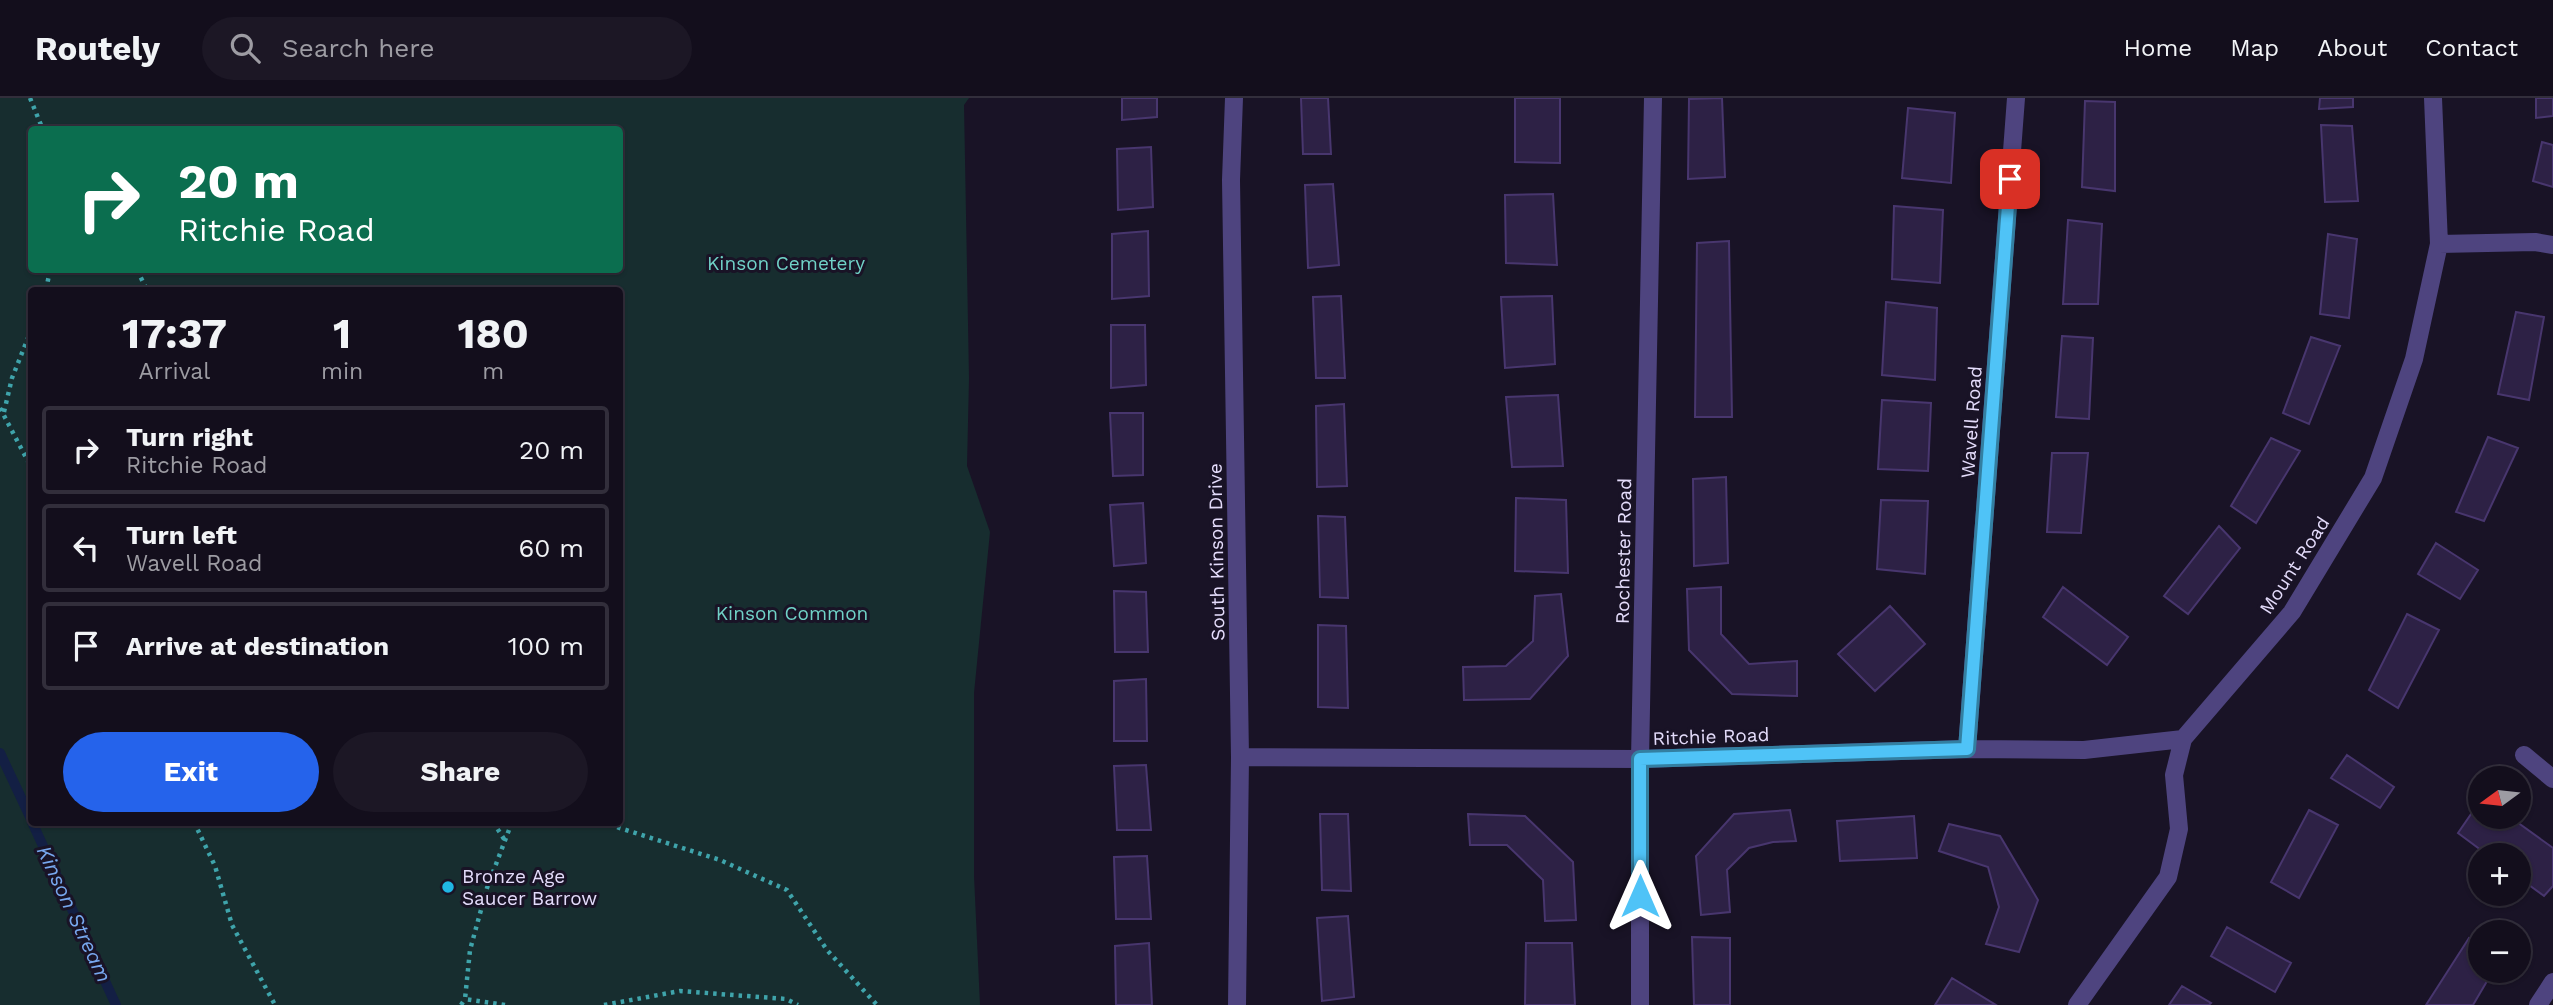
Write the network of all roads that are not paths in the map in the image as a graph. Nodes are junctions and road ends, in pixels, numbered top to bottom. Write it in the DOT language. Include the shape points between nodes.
graph roads {
  1 [pos="1234,98"];
  2 [pos="1653,98"];
  3 [pos="2016,98"];
  4 [pos="2433,98"];
  5 [pos="2439,244"];
  6 [pos="2553,245"];
  7 [pos="2183,739"];
  8 [pos="1967,749"];
  9 [pos="2524,755"];
  10 [pos="1240,757"];
  11 [pos="1640,759"];
  12 [pos="2553,779"];
  13 [pos="2553,982"];
  14 [pos="1237,1005"];
  15 [pos="1640,1005"];
  16 [pos="2077,1005"];
  17 [pos="2538,1005"];
  1 -- 10 [label="street, South Kinson Drive" via="1231,180"];
  2 -- 11 [label="street, Rochester Road"];
  3 -- 8 [label="street, Wavell Road"];
  4 -- 5 [label="street, Mount Road"];
  5 -- 6 [label="street"];
  5 -- 7 [label="street, Mount Road" via="2414,359 2373,478 2292,612"];
  7 -- 8 [label="street, Ritchie Road" via="2084,750"];
  7 -- 16 [label="street, Mount Road" via="2174,775 2179,830 2168,877"];
  8 -- 11 [label="street, Ritchie Road"];
  9 -- 12 [label="street"];
  10 -- 11 [label="street, Ritchie Road"];
  10 -- 14 [label="street, South Kinson Drive"];
  11 -- 15 [label="street, Rochester Road"];
  13 -- 17 [label="street"];
}
